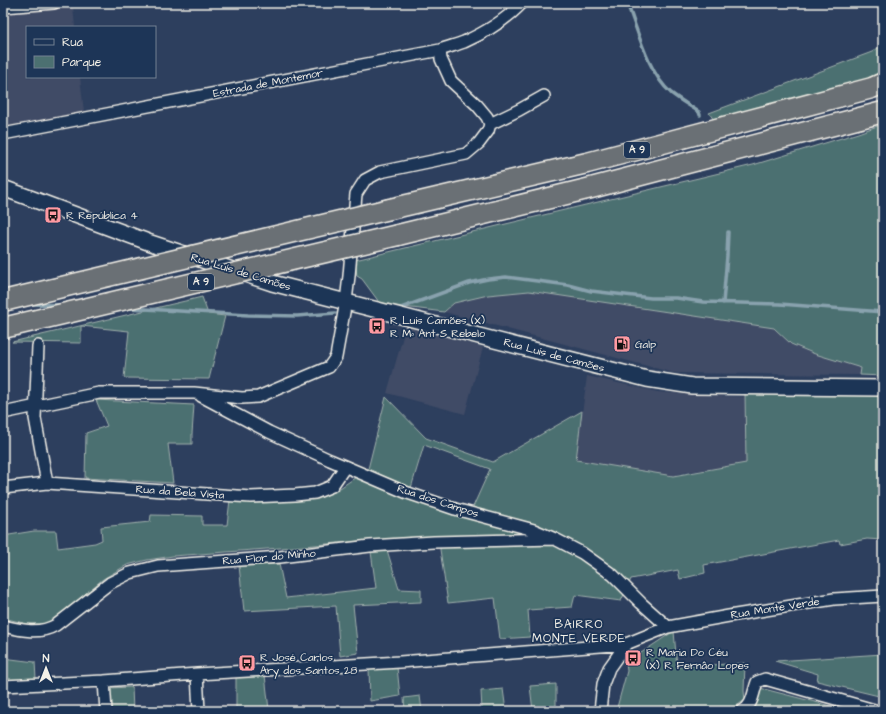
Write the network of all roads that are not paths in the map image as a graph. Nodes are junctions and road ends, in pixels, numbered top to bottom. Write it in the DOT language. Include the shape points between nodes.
graph roads {
  1 [pos="54,3"];
  2 [pos="522,3"];
  3 [pos="3,7"];
  4 [pos="440,50"];
  5 [pos="883,83"];
  6 [pos="544,96"];
  7 [pos="883,112"];
  8 [pos="490,124"];
  9 [pos="3,134"];
  10 [pos="3,188"];
  11 [pos="3,301"];
  12 [pos="346,301"];
  13 [pos="3,328"];
  14 [pos="38,346"];
  15 [pos="883,388"];
  16 [pos="194,393"];
  17 [pos="36,406"];
  18 [pos="3,413"];
  19 [pos="345,467"];
  20 [pos="47,482"];
  21 [pos="3,488"];
  22 [pos="555,539"];
  23 [pos="883,596"];
  24 [pos="3,626"];
  25 [pos="668,627"];
  26 [pos="626,644"];
  27 [pos="197,674"];
  28 [pos="104,681"];
  29 [pos="3,686"];
  30 [pos="106,711"];
  31 [pos="199,711"];
  32 [pos="600,711"];
  33 [pos="742,711"];
  34 [pos="878,711"];
  1 -- 3 [label="street"];
  2 -- 4 [label="street, Estrada de Montemor" via="478,35"];
  4 -- 8 [label="street" via="441,59 451,81 477,105"];
  4 -- 9 [label="street, Estrada de Montemor"];
  5 -- 11 [label="highway, A 9, bridge" via="865,90 587,163"];
  6 -- 8 [label="street"];
  7 -- 13 [label="highway, A 9, bridge" via="591,188"];
  8 -- 12 [label="street" via="479,143 466,154 380,172 365,180 356,194"];
  10 -- 12 [label="main road, Rua Luís de Camões" via="148,242 272,283"];
  12 -- 15 [label="main road, Rua Luís de Camões" via="648,379 692,386"];
  12 -- 16 [label="street" via="336,357 329,367 258,397"];
  14 -- 17 [label="street"];
  16 -- 17 [label="street" via="99,393"];
  16 -- 19 [label="street, Rua dos Campos" via="269,432"];
  17 -- 18 [label="street"];
  17 -- 20 [label="street" via="35,418"];
  19 -- 20 [label="street, Rua da Bela Vista" via="332,486 315,493 294,495 251,497"];
  19 -- 22 [label="street, Rua dos Campos" via="434,502 534,530"];
  20 -- 21 [label="street, Rua da Bela Vista"];
  22 -- 24 [label="street, Rua Flor do Minho" via="370,546 280,557 158,566 130,573 110,583 49,629 29,631"];
  22 -- 25 [label="street, Rua dos Campos" via="582,553 613,575"];
  23 -- 25 [label="street, Rua Monte Verde" via="834,599"];
  25 -- 26 [label="street, Rua Monte Verde"];
  26 -- 27 [label="street, Rua Monte Verde" via="400,662"];
  26 -- 32 [label="street" via="609,668 603,684"];
  27 -- 28 [label="street, Rua Monte Verde"];
  27 -- 31 [label="street"];
  28 -- 29 [label="street, Rua Monte Verde"];
  28 -- 30 [label="street"];
  33 -- 34 [label="street" via="751,703 757,682 765,679"];
}
